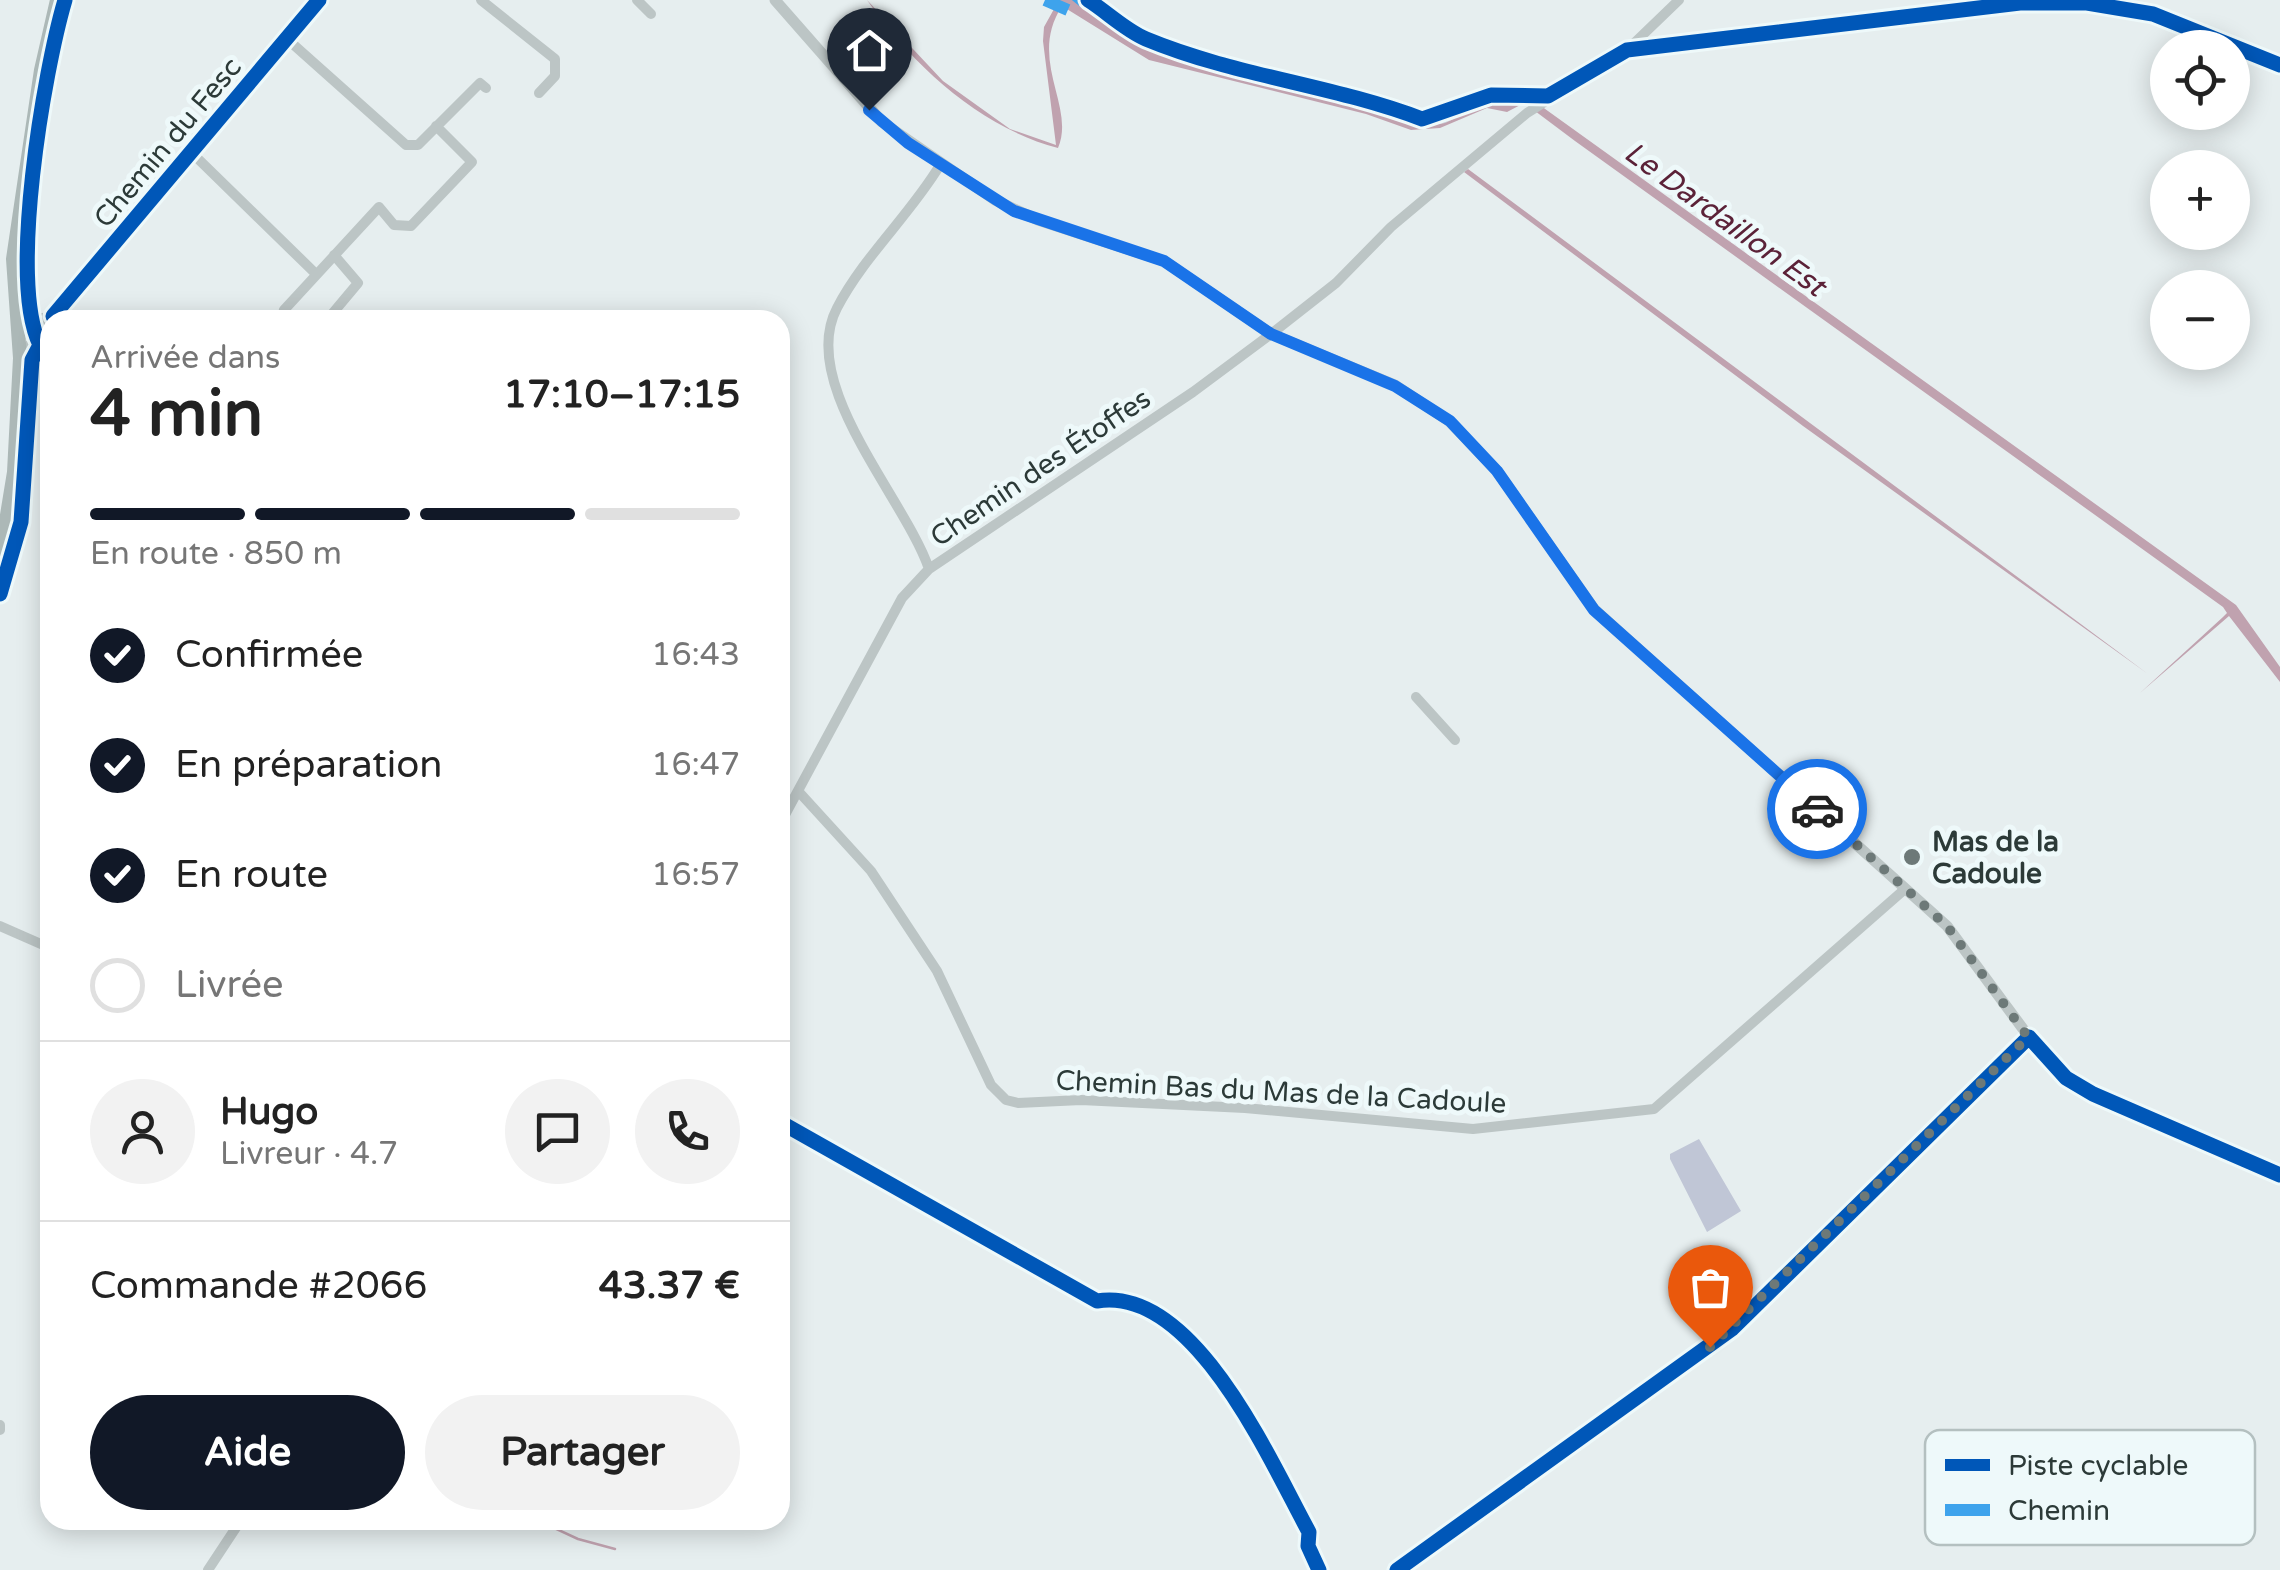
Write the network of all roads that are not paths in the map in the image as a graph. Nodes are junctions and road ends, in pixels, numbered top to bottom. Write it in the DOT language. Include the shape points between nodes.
graph roads {
  1 [pos="57,0"];
  2 [pos="320,0"];
  3 [pos="481,0"];
  4 [pos="636,0"];
  5 [pos="776,0"];
  6 [pos="1679,0"];
  7 [pos="650,14"];
  8 [pos="286,38"];
  9 [pos="486,88"];
  10 [pos="539,93"];
  11 [pos="436,126"];
  12 [pos="191,152"];
  13 [pos="940,165"];
  14 [pos="334,255"];
  15 [pos="10,263"];
  16 [pos="316,274"];
  17 [pos="22,299"];
  18 [pos="59,310"];
  19 [pos="284,310"];
  20 [pos="335,310"];
  21 [pos="40,320"];
  22 [pos="19,332"];
  23 [pos="40,333"];
  24 [pos="1271,334"];
  25 [pos="20,358"];
  26 [pos="0,558"];
  27 [pos="929,569"];
  28 [pos="1416,697"];
  29 [pos="1455,740"];
  30 [pos="800,792"];
  31 [pos="790,808"];
  32 [pos="1906,889"];
  33 [pos="0,926"];
  34 [pos="40,944"];
  35 [pos="2028,1037"];
  36 [pos="2280,1175"];
  37 [pos="234,1530"];
  38 [pos="208,1570"];
  39 [pos="1397,1570"];
  1 -- 15 [label="main road"];
  2 -- 8 [label="street, Chemin du Fesc"];
  3 -- 10 [label="street" via="555,59 555,76"];
  4 -- 7 [label="street"];
  5 -- 13 [label="street" via="869,110"];
  6 -- 24 [label="street, Chemin des Étoffes" via="1627,50 1527,113"];
  8 -- 11 [label="street" via="406,145 418,145"];
  8 -- 12 [label="street, Chemin du Fesc"];
  9 -- 11 [label="street" via="480,83"];
  11 -- 14 [label="street" via="472,162 411,226 394,225 379,208"];
  12 -- 16 [label="street"];
  12 -- 18 [label="street, Chemin du Fesc"];
  13 -- 24 [label="street" via="1014,211 1164,261"];
  13 -- 27 [label="street" via="831,324 832,364 854,434"];
  14 -- 16 [label="street"];
  14 -- 20 [label="street" via="358,283"];
  15 -- 17 [label="main road"];
  15 -- 22 [label="main road"];
  16 -- 19 [label="street"];
  17 -- 21 [label="street" via="33,320"];
  17 -- 22 [label="main road"];
  22 -- 25 [label="main road"];
  23 -- 25 [label="street, Chemin du Fesc"];
  24 -- 27 [label="street, Chemin des Étoffes"];
  24 -- 32 [label="street" via="1395,386 1450,421 1497,471 1594,610"];
  25 -- 26 [label="main road" via="14,472"];
  27 -- 30 [label="street, Chemin des Étoffes" via="902,598"];
  28 -- 29 [label="street"];
  30 -- 31 [label="street, Chemin des Étoffes"];
  30 -- 32 [label="street, Chemin Bas du Mas de la Cadoule" via="871,872 937,971 991,1085 1018,1103 1245,1108 1486,1130 1654,1108"];
  32 -- 35 [label="street" via="1947,926"];
  33 -- 34 [label="street"];
  35 -- 36 [label="street" via="2066,1078 2092,1094"];
  35 -- 39 [label="street" via="1732,1329"];
  37 -- 38 [label="street"];
}
